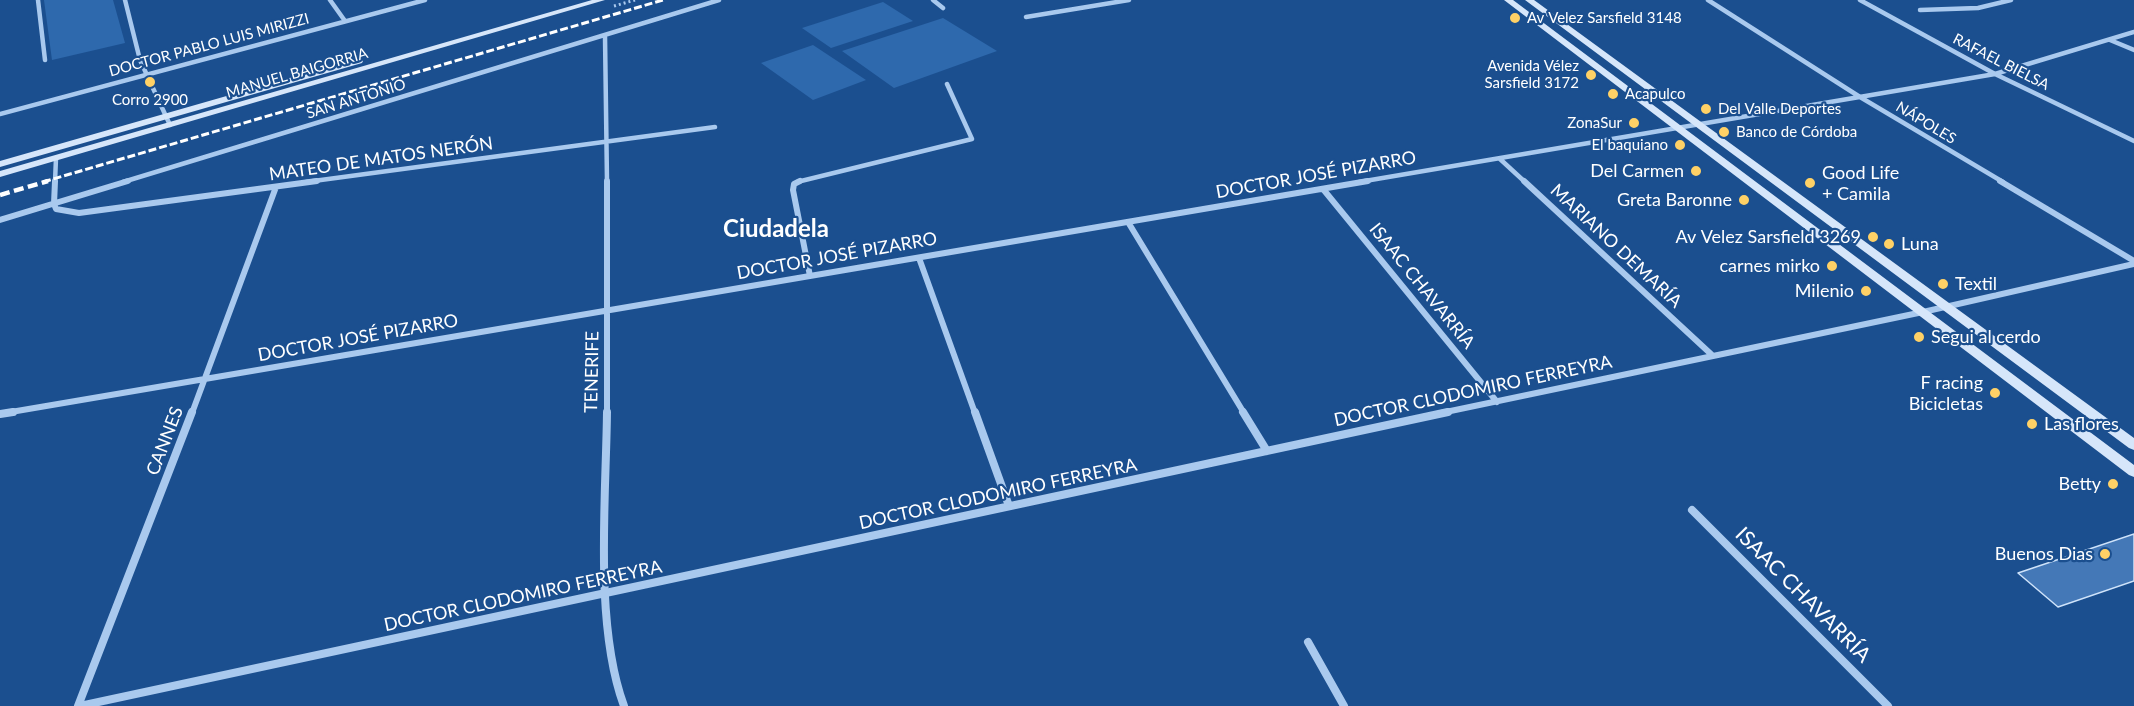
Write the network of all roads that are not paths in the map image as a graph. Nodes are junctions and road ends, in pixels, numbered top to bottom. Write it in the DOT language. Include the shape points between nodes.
graph roads {
  1 [pos="38,0"];
  2 [pos="125,0"];
  3 [pos="330,0"];
  4 [pos="425,0"];
  5 [pos="576,0"];
  6 [pos="601,0"];
  7 [pos="719,0"];
  8 [pos="933,0"];
  9 [pos="1128,0"];
  10 [pos="1508,0"];
  11 [pos="1529,0"];
  12 [pos="1708,0"];
  13 [pos="1860,0"];
  14 [pos="2011,0"];
  15 [pos="943,8"];
  16 [pos="1920,10"];
  17 [pos="1026,17"];
  18 [pos="345,21"];
  19 [pos="2134,32"];
  20 [pos="605,36"];
  21 [pos="2110,40"];
  22 [pos="2134,50"];
  23 [pos="45,60"];
  24 [pos="1995,74"];
  25 [pos="146,75"];
  26 [pos="947,84"];
  27 [pos="1860,97"];
  28 [pos="0,114"];
  29 [pos="168,121"];
  30 [pos="1698,125"];
  31 [pos="715,127"];
  32 [pos="1679,129"];
  33 [pos="2134,141"];
  34 [pos="604,142"];
  35 [pos="56,153"];
  36 [pos="1500,159"];
  37 [pos="0,164"];
  38 [pos="0,174"];
  39 [pos="276,187"];
  40 [pos="1323,189"];
  41 [pos="54,204"];
  42 [pos="0,220"];
  43 [pos="1128,222"];
  44 [pos="919,258"];
  45 [pos="2134,263"];
  46 [pos="810,276"];
  47 [pos="1948,307"];
  48 [pos="608,310"];
  49 [pos="1923,312"];
  50 [pos="1712,355"];
  51 [pos="205,379"];
  52 [pos="1497,402"];
  53 [pos="0,414"];
  54 [pos="2134,445"];
  55 [pos="1267,451"];
  56 [pos="2134,472"];
  57 [pos="1009,506"];
  58 [pos="1692,510"];
  59 [pos="605,595"];
  60 [pos="1308,642"];
  61 [pos="79,706"];
  62 [pos="624,706"];
  63 [pos="1344,706"];
  64 [pos="1888,706"];
  1 -- 23 [label="street"];
  2 -- 25 [label="street"];
  3 -- 18 [label="street"];
  4 -- 18 [label="street, DOCTOR PABLO LUIS MIRIZZI"];
  5 -- 29 [label="main road, MANUEL BAIGORRIA"];
  6 -- 29 [label="main road, MANUEL BAIGORRIA"];
  7 -- 20 [label="street, SAN ANTONIO"];
  8 -- 15 [label="street"];
  9 -- 17 [label="street"];
  10 -- 32 [label="main road"];
  11 -- 30 [label="main road"];
  12 -- 27 [label="street, NÁPOLES"];
  13 -- 24 [label="street, RAFAEL BIELSA"];
  14 -- 16 [label="street" via="1978,8"];
  18 -- 25 [label="street, DOCTOR PABLO LUIS MIRIZZI"];
  19 -- 21 [label="street, DOCTOR JOSÉ PIZARRO"];
  20 -- 34 [label="street, TENERIFE"];
  20 -- 41 [label="street, SAN ANTONIO"];
  21 -- 22 [label="street"];
  21 -- 24 [label="street, DOCTOR JOSÉ PIZARRO"];
  24 -- 27 [label="street, DOCTOR JOSÉ PIZARRO"];
  24 -- 33 [label="street, RAFAEL BIELSA"];
  25 -- 28 [label="street, DOCTOR PABLO LUIS MIRIZZI"];
  25 -- 29 [label="street"];
  26 -- 46 [label="street" via="972,139 794,184"];
  27 -- 30 [label="street, DOCTOR JOSÉ PIZARRO"];
  27 -- 45 [label="street, NÁPOLES"];
  29 -- 35 [label="main road, MANUEL BAIGORRIA"];
  30 -- 32 [label="street, DOCTOR JOSÉ PIZARRO"];
  30 -- 47 [label="main road"];
  31 -- 34 [label="street, MATEO DE MATOS NERÓN"];
  32 -- 36 [label="street, DOCTOR JOSÉ PIZARRO"];
  32 -- 49 [label="main road"];
  34 -- 39 [label="street, MATEO DE MATOS NERÓN"];
  34 -- 48 [label="street, TENERIFE"];
  35 -- 37 [label="main road, MANUEL BAIGORRIA"];
  35 -- 38 [label="main road, MANUEL BAIGORRIA"];
  35 -- 41 [label="street"];
  36 -- 40 [label="street, DOCTOR JOSÉ PIZARRO"];
  36 -- 50 [label="street, MARIANO DEMARÍA"];
  39 -- 41 [label="street, MATEO DE MATOS NERÓN" via="79,213 64,212"];
  39 -- 51 [label="street, CANNES"];
  40 -- 43 [label="street, DOCTOR JOSÉ PIZARRO"];
  40 -- 52 [label="street, ISAAC CHAVARRÍA"];
  41 -- 42 [label="street, SAN ANTONIO"];
  43 -- 44 [label="street, DOCTOR JOSÉ PIZARRO"];
  43 -- 55 [label="street"];
  44 -- 46 [label="street, DOCTOR JOSÉ PIZARRO"];
  44 -- 57 [label="street"];
  45 -- 47 [label="street, DOCTOR CLODOMIRO FERREYRA"];
  46 -- 48 [label="street, DOCTOR JOSÉ PIZARRO"];
  47 -- 49 [label="street, DOCTOR CLODOMIRO FERREYRA"];
  47 -- 54 [label="main road"];
  48 -- 51 [label="street, DOCTOR JOSÉ PIZARRO"];
  48 -- 59 [label="street, TENERIFE"];
  49 -- 50 [label="street, DOCTOR CLODOMIRO FERREYRA"];
  49 -- 56 [label="main road"];
  50 -- 52 [label="street, DOCTOR CLODOMIRO FERREYRA"];
  51 -- 53 [label="street, DOCTOR JOSÉ PIZARRO"];
  51 -- 61 [label="street, CANNES"];
  52 -- 55 [label="street, DOCTOR CLODOMIRO FERREYRA"];
  55 -- 57 [label="street, DOCTOR CLODOMIRO FERREYRA"];
  57 -- 59 [label="street, DOCTOR CLODOMIRO FERREYRA"];
  58 -- 64 [label="street, ISAAC CHAVARRÍA"];
  59 -- 61 [label="street, DOCTOR CLODOMIRO FERREYRA"];
  59 -- 62 [label="street, TENERIFE" via="615,682"];
  60 -- 63 [label="street"];
}
